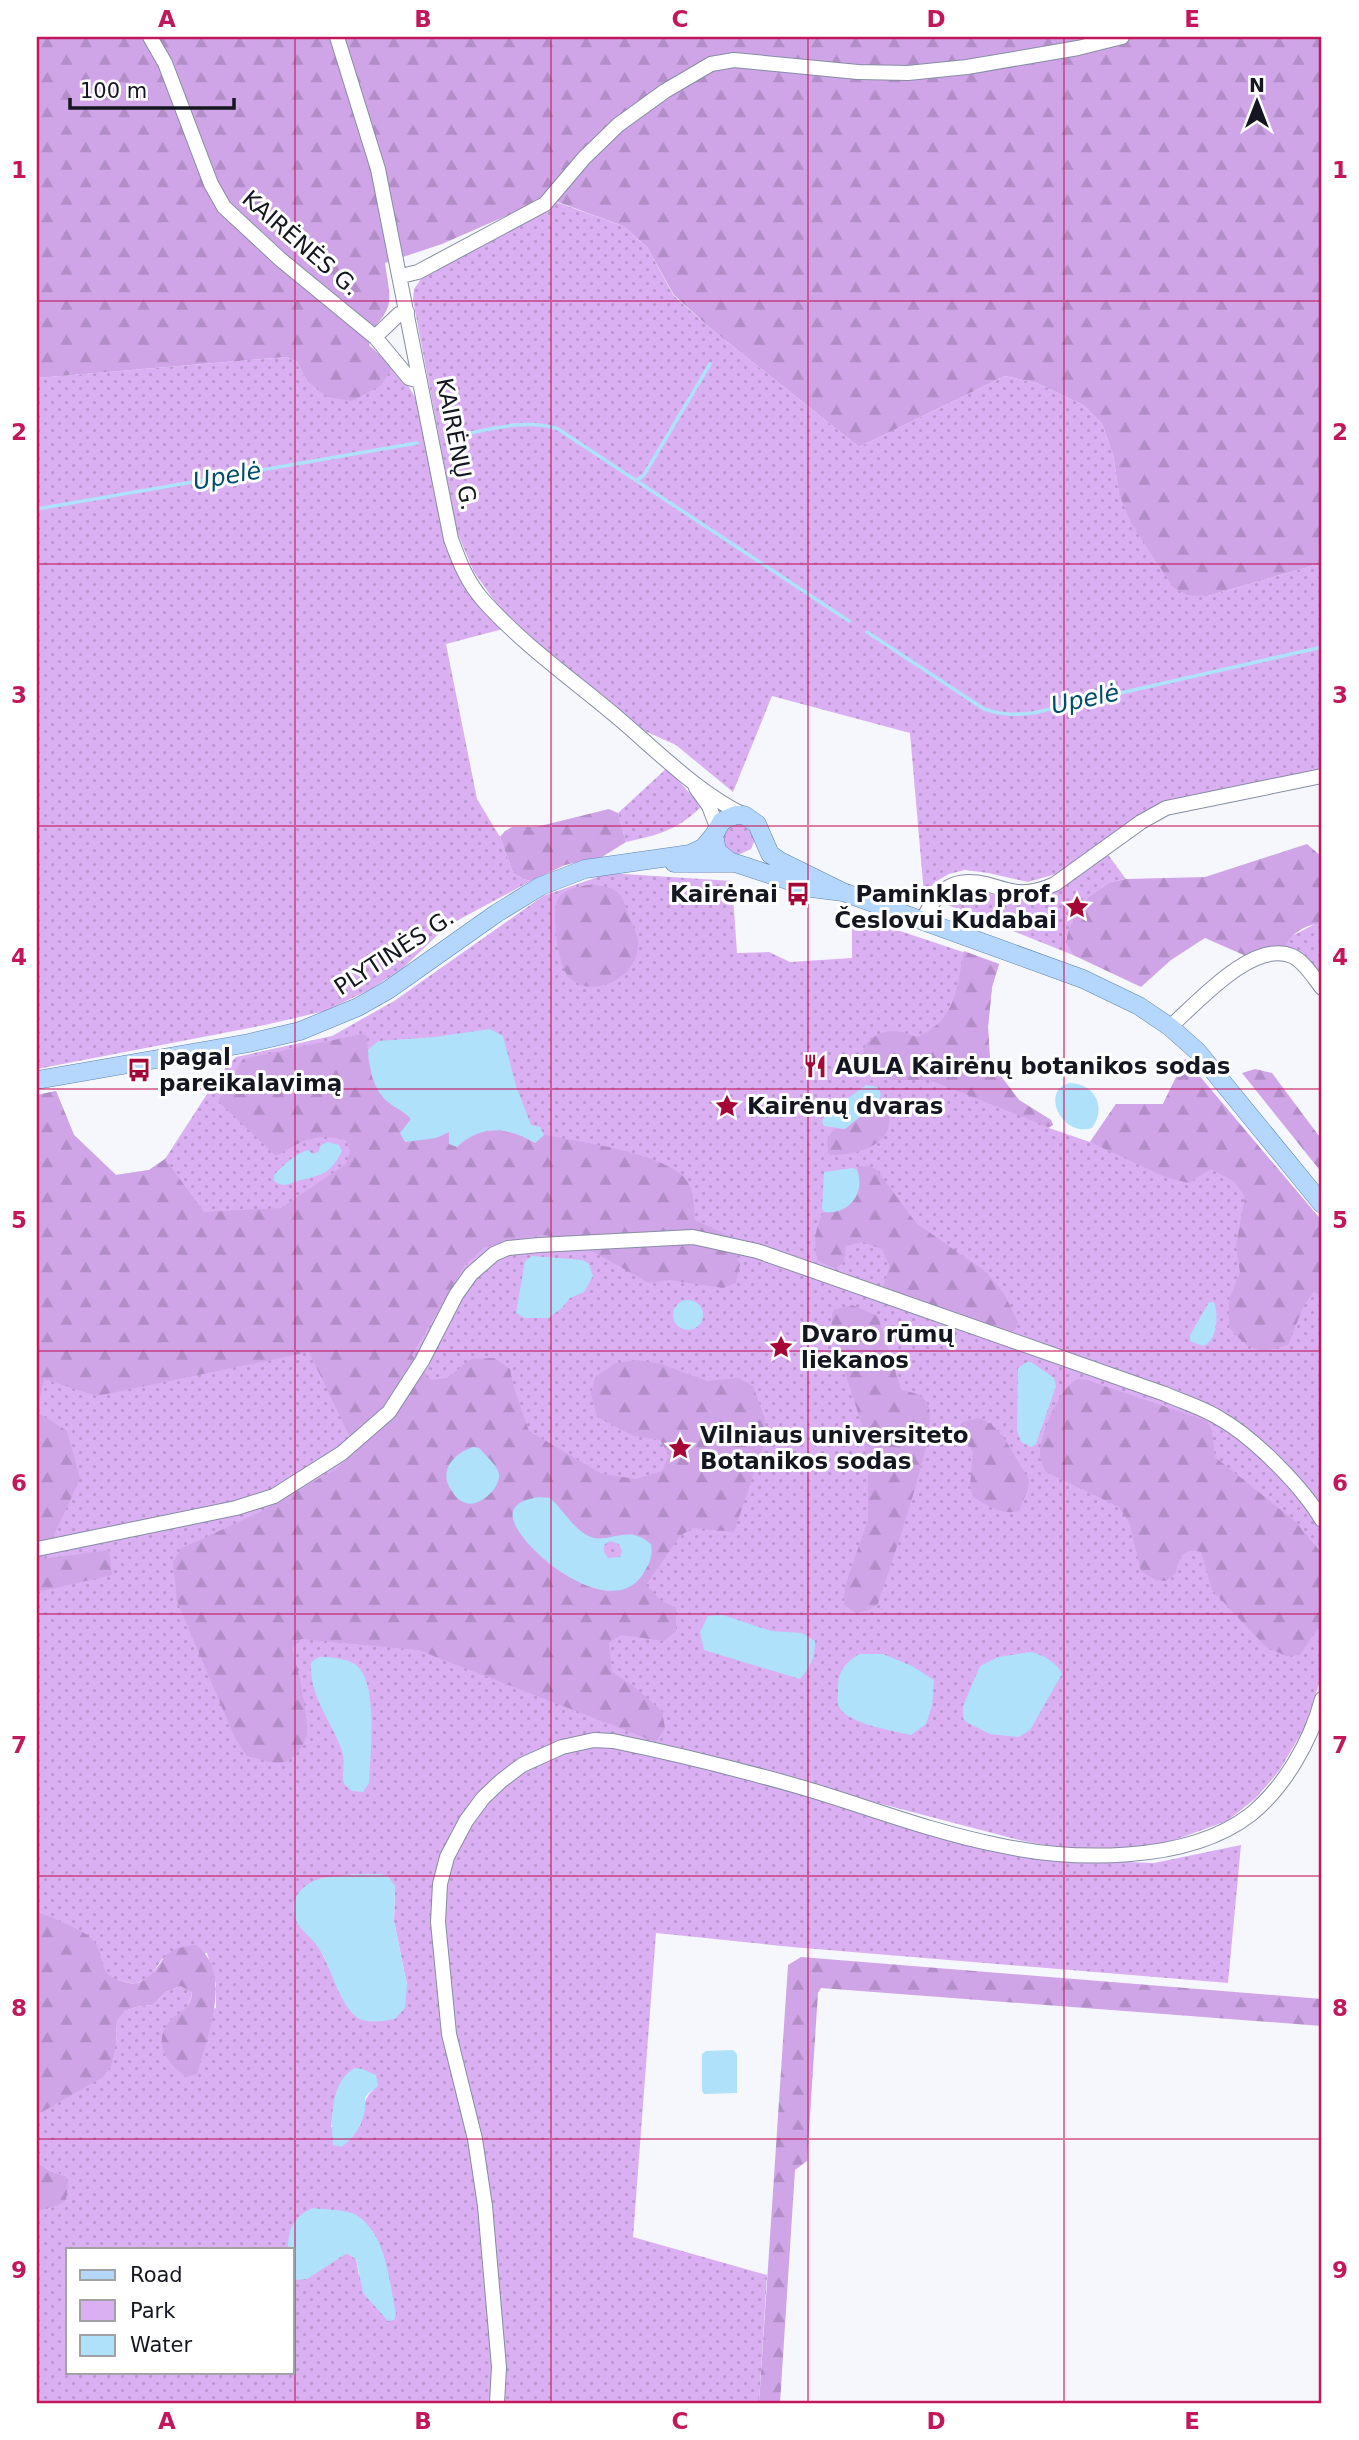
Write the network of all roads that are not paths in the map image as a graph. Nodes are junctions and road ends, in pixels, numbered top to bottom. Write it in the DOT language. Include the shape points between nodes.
graph roads {
  1 [pos="150,37"];
  2 [pos="337,37"];
  3 [pos="1122,37"];
  4 [pos="401,276"];
  5 [pos="407,312"];
  6 [pos="375,337"];
  7 [pos="420,381"];
  8 [pos="681,771"];
  9 [pos="1322,776"];
  10 [pos="744,816"];
  11 [pos="715,831"];
  12 [pos="762,838"];
  13 [pos="643,862"];
  14 [pos="737,863"];
  15 [pos="843,892"];
  16 [pos="922,920"];
  17 [pos="1322,988"];
  18 [pos="1170,1027"];
  19 [pos="37,1080"];
  20 [pos="1322,1205"];
  21 [pos="1322,1520"];
  22 [pos="37,1549"];
  23 [pos="1322,1699"];
  24 [pos="497,2403"];
  1 -- 6 [label="street, KAIRĖNĖS G." via="224,207"];
  2 -- 4 [label="street, KAIRĖNŲ G." via="378,169"];
  3 -- 4 [label="street" via="967,67 908,73 734,60 711,64 618,125 545,204 418,272"];
  4 -- 5 [label="street, KAIRĖNŲ G."];
  5 -- 6 [label="street"];
  5 -- 7 [label="street, KAIRĖNŲ G."];
  6 -- 7 [label="street, KAIRĖNĖS G." via="409,379"];
  7 -- 8 [label="street, KAIRĖNŲ G." via="451,539 471,584 510,628"];
  8 -- 10 [label="street, KAIRĖNŲ G."];
  8 -- 11 [label="street, KAIRĖNŲ G." via="709,806"];
  9 -- 16 [label="street" via="1166,808 1055,884 1026,892 973,882 949,887 939,892"];
  10 -- 11 [label="main road" via="728,817"];
  10 -- 12 [label="main road" via="757,824"];
  11 -- 13 [label="main road, PLYTINĖS G." via="703,848 690,854"];
  11 -- 14 [label="main road" via="717,850"];
  12 -- 14 [label="main road" via="752,859"];
  12 -- 15 [label="main road" via="770,854 780,861"];
  13 -- 14 [label="main road, PLYTINĖS G."];
  13 -- 19 [label="main road, PLYTINĖS G." via="585,869 541,886 388,990 300,1031"];
  14 -- 15 [label="main road" via="811,888"];
  15 -- 16 [label="main road"];
  16 -- 18 [label="main road" via="1115,993"];
  17 -- 18 [label="street" via="1298,959 1283,953 1263,955 1243,962"];
  18 -- 20 [label="main road" via="1218,1075"];
  21 -- 22 [label="street" via="1312,1503 1260,1448 1220,1418 1165,1394 757,1251 693,1237 539,1245 494,1254 471,1273 456,1295 389,1412 342,1453 274,1496 236,1508"];
  23 -- 24 [label="street" via="1290,1769 1250,1814 1180,1846 1110,1856 998,1845 788,1784 613,1741 562,1747 522,1765 501,1781 466,1821 447,1857 438,1922 449,2034 482,2175 499,2367"];
}
